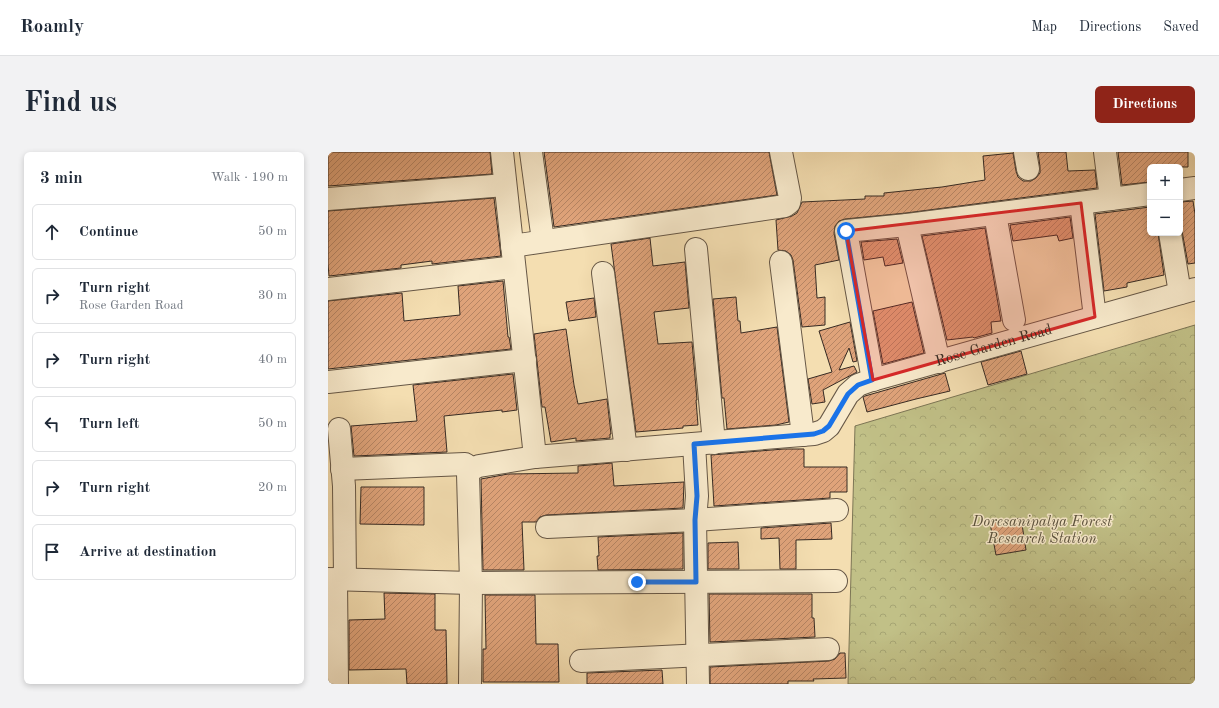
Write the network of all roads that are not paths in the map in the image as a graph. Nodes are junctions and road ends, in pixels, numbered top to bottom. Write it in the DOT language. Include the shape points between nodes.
graph roads {
  1 [pos="502,152"];
  2 [pos="531,152"];
  3 [pos="1105,152"];
  4 [pos="784,155"];
  5 [pos="505,185"];
  6 [pos="1195,188"];
  7 [pos="1183,190"];
  8 [pos="1147,194"];
  9 [pos="328,199"];
  10 [pos="1111,199"];
  11 [pos="1081,203"];
  12 [pos="995,214"];
  13 [pos="907,224"];
  14 [pos="1171,236"];
  15 [pos="543,241"];
  16 [pos="696,248"];
  17 [pos="513,256"];
  18 [pos="781,262"];
  19 [pos="603,273"];
  20 [pos="328,289"];
  21 [pos="1188,291"];
  22 [pos="1095,317"];
  23 [pos="1014,320"];
  24 [pos="525,360"];
  25 [pos="939,362"];
  26 [pos="872,380"];
  27 [pos="328,382"];
  28 [pos="339,429"];
  29 [pos="809,435"];
  30 [pos="704,443"];
  31 [pos="626,450"];
  32 [pos="535,457"];
  33 [pos="342,469"];
  34 [pos="472,469"];
  35 [pos="837,510"];
  36 [pos="695,520"];
  37 [pos="547,527"];
  38 [pos="337,579"];
  39 [pos="836,581"];
  40 [pos="471,582"];
  41 [pos="696,582"];
  42 [pos="828,649"];
  43 [pos="698,656"];
  44 [pos="581,661"];
  45 [pos="337,684"];
  46 [pos="470,684"];
  47 [pos="698,684"];
  1 -- 5 [label="street"];
  2 -- 15 [label="street"];
  3 -- 10 [label="street"];
  4 -- 15 [label="street" via="790,198 785,206"];
  5 -- 9 [label="street"];
  5 -- 17 [label="street"];
  6 -- 7 [label="street"];
  8 -- 10 [label="street"];
  10 -- 11 [label="street"];
  11 -- 12 [label="street"];
  11 -- 22 [label="street"];
  12 -- 13 [label="street"];
  12 -- 23 [label="street"];
  13 -- 25 [label="street"];
  13 -- 26 [label="street" via="846,231"];
  14 -- 21 [label="street"];
  15 -- 17 [label="street"];
  16 -- 30 [label="street"];
  17 -- 20 [label="street"];
  17 -- 24 [label="street"];
  18 -- 29 [label="street"];
  19 -- 31 [label="street"];
  21 -- 22 [label="street, Rose Garden Road"];
  22 -- 25 [label="street, Rose Garden Road"];
  24 -- 27 [label="street"];
  24 -- 32 [label="street"];
  25 -- 26 [label="street, Rose Garden Road"];
  26 -- 29 [label="street, Rose Garden Road" via="858,385 848,394 829,426 823,431"];
  28 -- 33 [label="street"];
  29 -- 30 [label="street"];
  30 -- 31 [label="street"];
  30 -- 36 [label="street"];
  31 -- 32 [label="street"];
  32 -- 34 [label="street"];
  33 -- 34 [label="street" via="465,464"];
  33 -- 38 [label="street"];
  34 -- 40 [label="street" via="468,474"];
  35 -- 36 [label="street"];
  36 -- 37 [label="street"];
  36 -- 41 [label="street"];
  38 -- 40 [label="street"];
  38 -- 45 [label="street"];
  39 -- 41 [label="street"];
  40 -- 41 [label="street"];
  40 -- 46 [label="street"];
  41 -- 43 [label="street"];
  42 -- 43 [label="street"];
  43 -- 44 [label="street"];
  43 -- 47 [label="street"];
}
